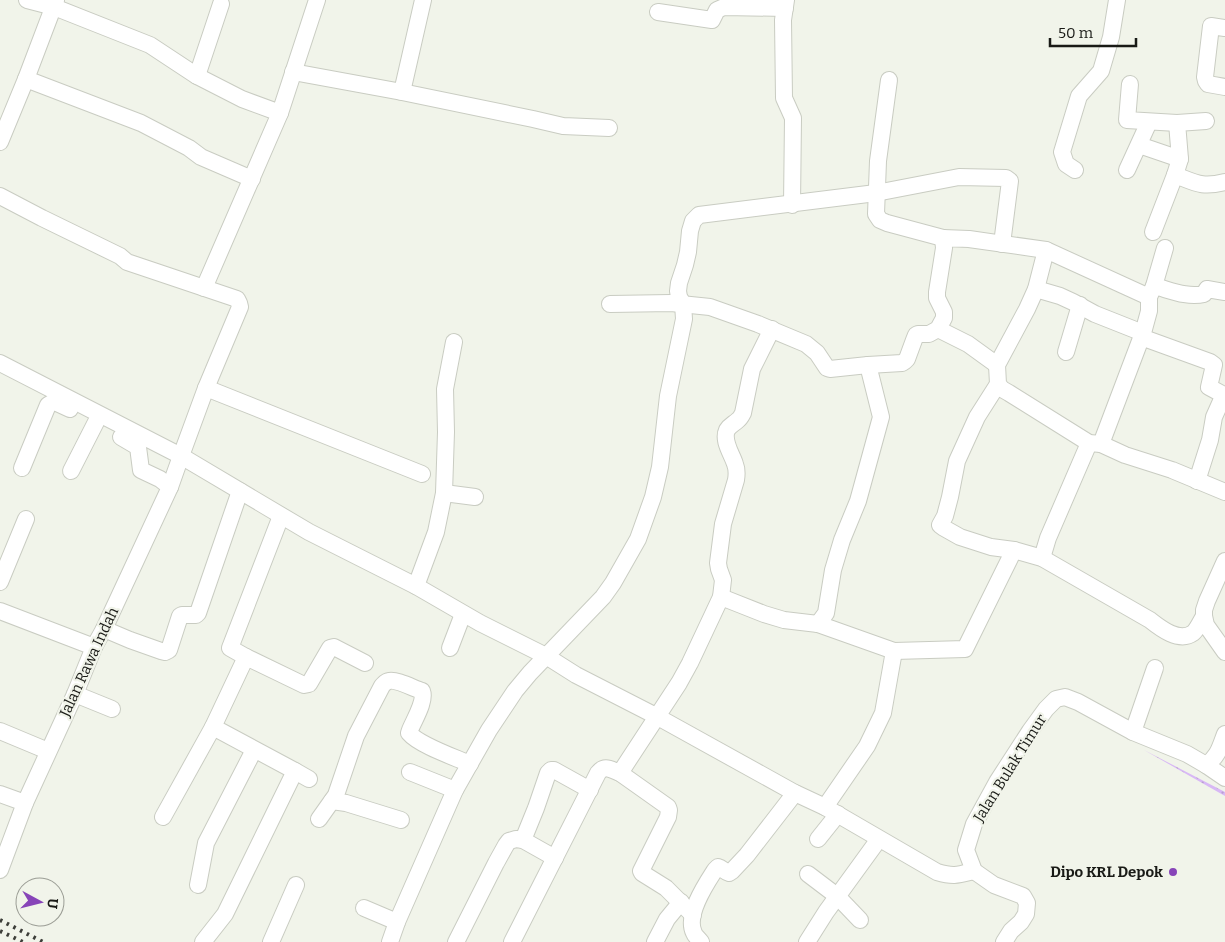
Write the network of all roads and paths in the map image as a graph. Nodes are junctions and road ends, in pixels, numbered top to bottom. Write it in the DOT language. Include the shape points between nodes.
graph roads {
  1 [pos="27,0"];
  2 [pos="317,0"];
  3 [pos="423,0"];
  4 [pos="1117,0"];
  5 [pos="55,4"];
  6 [pos="221,4"];
  7 [pos="786,4"];
  8 [pos="658,12"];
  9 [pos="1211,26"];
  10 [pos="293,72"];
  11 [pos="197,76"];
  12 [pos="26,79"];
  13 [pos="888,80"];
  14 [pos="1130,84"];
  15 [pos="1225,87"];
  16 [pos="402,92"];
  17 [pos="7,106"];
  18 [pos="280,114"];
  19 [pos="1206,121"];
  20 [pos="1149,122"];
  21 [pos="1177,123"];
  22 [pos="608,128"];
  23 [pos="0,142"];
  24 [pos="1139,145"];
  25 [pos="1180,159"];
  26 [pos="1075,170"];
  27 [pos="1127,170"];
  28 [pos="1175,175"];
  29 [pos="252,180"];
  30 [pos="1225,182"];
  31 [pos="876,193"];
  32 [pos="0,196"];
  33 [pos="792,205"];
  34 [pos="1153,232"];
  35 [pos="944,238"];
  36 [pos="1002,244"];
  37 [pos="1165,248"];
  38 [pos="1046,250"];
  39 [pos="204,288"];
  40 [pos="1036,289"];
  41 [pos="1152,291"];
  42 [pos="1225,292"];
  43 [pos="610,304"];
  44 [pos="683,304"];
  45 [pos="1080,306"];
  46 [pos="772,329"];
  47 [pos="938,329"];
  48 [pos="1142,335"];
  49 [pos="454,342"];
  50 [pos="1066,352"];
  51 [pos="0,364"];
  52 [pos="868,365"];
  53 [pos="997,365"];
  54 [pos="998,384"];
  55 [pos="206,388"];
  56 [pos="96,422"];
  57 [pos="1095,444"];
  58 [pos="181,456"];
  59 [pos="22,468"];
  60 [pos="71,471"];
  61 [pos="422,474"];
  62 [pos="1196,481"];
  63 [pos="170,487"];
  64 [pos="240,491"];
  65 [pos="1225,492"];
  66 [pos="444,493"];
  67 [pos="475,497"];
  68 [pos="282,516"];
  69 [pos="26,519"];
  70 [pos="1014,550"];
  71 [pos="1042,558"];
  72 [pos="1225,561"];
  73 [pos="0,582"];
  74 [pos="416,586"];
  75 [pos="721,597"];
  76 [pos="0,611"];
  77 [pos="464,614"];
  78 [pos="1204,616"];
  79 [pos="818,624"];
  80 [pos="104,629"];
  81 [pos="94,647"];
  82 [pos="450,648"];
  83 [pos="894,651"];
  84 [pos="1225,652"];
  85 [pos="546,656"];
  86 [pos="246,657"];
  87 [pos="365,663"];
  88 [pos="1155,668"];
  89 [pos="75,694"];
  90 [pos="112,709"];
  91 [pos="656,716"];
  92 [pos="213,727"];
  93 [pos="0,731"];
  94 [pos="1133,732"];
  95 [pos="1225,734"];
  96 [pos="254,750"];
  97 [pos="48,751"];
  98 [pos="470,764"];
  99 [pos="1206,765"];
  100 [pos="410,772"];
  101 [pos="620,773"];
  102 [pos="1225,778"];
  103 [pos="455,790"];
  104 [pos="590,790"];
  105 [pos="795,792"];
  106 [pos="0,794"];
  107 [pos="332,801"];
  108 [pos="25,804"];
  109 [pos="831,811"];
  110 [pos="163,817"];
  111 [pos="319,819"];
  112 [pos="401,820"];
  113 [pos="818,839"];
  114 [pos="879,839"];
  115 [pos="523,840"];
  116 [pos="555,858"];
  117 [pos="0,869"];
  118 [pos="974,871"];
  119 [pos="808,874"];
  120 [pos="198,885"];
  121 [pos="296,885"];
  122 [pos="837,896"];
  123 [pos="681,902"];
  124 [pos="364,908"];
  125 [pos="693,915"];
  126 [pos="860,920"];
  127 [pos="397,922"];
  128 [pos="203,942"];
  129 [pos="271,942"];
  130 [pos="390,942"];
  131 [pos="456,942"];
  132 [pos="512,942"];
  133 [pos="655,942"];
  134 [pos="701,942"];
  135 [pos="807,942"];
  136 [pos="1004,942"];
  1 -- 5 [label="street"];
  2 -- 10 [label="street"];
  3 -- 16 [label="street"];
  4 -- 26 [label="street" via="1101,71 1079,96 1062,152 1066,164"];
  5 -- 11 [label="street" via="150,45"];
  5 -- 12 [label="street"];
  6 -- 11 [label="street"];
  7 -- 8 [label="street" via="724,7 717,10 712,20"];
  7 -- 33 [label="street" via="783,20 784,98 793,118"];
  9 -- 15 [label="street" via="1206,81"];
  10 -- 16 [label="street"];
  10 -- 18 [label="street"];
  11 -- 18 [label="street"];
  12 -- 17 [label="street"];
  12 -- 29 [label="street" via="141,123 201,157"];
  13 -- 31 [label="street"];
  14 -- 20 [label="street" via="1126,119"];
  16 -- 22 [label="street" via="563,126"];
  17 -- 23 [label="street"];
  18 -- 29 [label="street"];
  19 -- 21 [label="street"];
  20 -- 21 [label="street"];
  20 -- 24 [label="street"];
  21 -- 25 [label="street"];
  24 -- 25 [label="street"];
  24 -- 27 [label="street"];
  25 -- 28 [label="street"];
  28 -- 30 [label="street" via="1201,185"];
  28 -- 34 [label="street"];
  29 -- 39 [label="street"];
  31 -- 33 [label="street"];
  31 -- 35 [label="street" via="876,214 880,220"];
  31 -- 36 [label="street" via="959,177 1006,178 1010,181"];
  32 -- 39 [label="street" via="127,262"];
  33 -- 44 [label="street" via="699,216 693,221 678,291"];
  35 -- 36 [label="street"];
  35 -- 47 [label="street" via="937,292 944,318"];
  36 -- 38 [label="street"];
  37 -- 41 [label="street"];
  38 -- 40 [label="street"];
  38 -- 41 [label="street"];
  39 -- 55 [label="street, Jalan Rawa Indah" via="237,299 240,303"];
  40 -- 45 [label="street"];
  40 -- 53 [label="street"];
  41 -- 42 [label="street" via="1197,296 1207,289"];
  41 -- 48 [label="street"];
  43 -- 44 [label="street"];
  44 -- 46 [label="street" via="710,307"];
  44 -- 85 [label="street" via="684,319 668,396 660,467 638,539 602,597"];
  45 -- 48 [label="street"];
  45 -- 50 [label="street"];
  46 -- 52 [label="street" via="806,344 830,369"];
  46 -- 75 [label="street" via="752,369 743,413 727,431 728,446 737,472 723,524 718,566 723,580"];
  47 -- 52 [label="street" via="929,334 918,334 902,363"];
  47 -- 53 [label="street" via="968,344"];
  48 -- 57 [label="street"];
  48 -- 62 [label="street" via="1214,365 1209,387 1222,394 1222,399"];
  49 -- 66 [label="street" via="445,389"];
  51 -- 58 [label="street"];
  52 -- 79 [label="street" via="881,417 858,501 833,570 826,613"];
  53 -- 54 [label="street"];
  54 -- 57 [label="street"];
  54 -- 70 [label="street" via="977,417 957,461 945,516 940,525 960,537 991,548"];
  55 -- 58 [label="street, Jalan Rawa Indah"];
  55 -- 61 [label="street"];
  56 -- 59 [label="street" via="57,403 48,405"];
  56 -- 60 [label="street"];
  56 -- 63 [label="street" via="138,447 141,470"];
  57 -- 62 [label="street"];
  57 -- 71 [label="street" via="1048,538"];
  58 -- 63 [label="street, Jalan Rawa Indah"];
  58 -- 64 [label="street"];
  62 -- 65 [label="street"];
  63 -- 80 [label="street, Jalan Rawa Indah"];
  64 -- 68 [label="street"];
  64 -- 80 [label="street" via="198,613 180,616 169,650 165,652"];
  66 -- 67 [label="street"];
  66 -- 74 [label="street" via="436,532"];
  68 -- 74 [label="street"];
  68 -- 86 [label="street" via="230,647"];
  69 -- 73 [label="street"];
  70 -- 71 [label="street"];
  70 -- 83 [label="street" via="965,649"];
  71 -- 78 [label="street" via="1164,631 1185,636 1194,632"];
  72 -- 78 [label="street"];
  74 -- 77 [label="street"];
  75 -- 79 [label="street" via="778,618"];
  75 -- 91 [label="street" via="690,663"];
  76 -- 81 [label="street"];
  77 -- 82 [label="street"];
  77 -- 85 [label="street"];
  78 -- 84 [label="street" via="1206,625"];
  79 -- 83 [label="street"];
  80 -- 81 [label="street, Jalan Rawa Indah"];
  81 -- 89 [label="street, Jalan Rawa Indah"];
  83 -- 109 [label="street" via="883,713"];
  85 -- 91 [label="street"];
  85 -- 98 [label="street" via="515,691"];
  86 -- 87 [label="street" via="304,685 309,684 332,647"];
  86 -- 92 [label="street"];
  88 -- 94 [label="street"];
  89 -- 90 [label="street"];
  89 -- 97 [label="street, Jalan Rawa Indah"];
  91 -- 101 [label="street"];
  91 -- 105 [label="street"];
  92 -- 96 [label="street"];
  92 -- 110 [label="street"];
  93 -- 97 [label="street"];
  94 -- 99 [label="street, Jalan Bulak Timur" via="1188,754"];
  94 -- 118 [label="street, Jalan Bulak Timur" via="1078,702 1065,697 1056,699 1025,738 974,824 966,850"];
  95 -- 99 [label="street" via="1220,749"];
  96 -- 120 [label="street" via="206,843"];
  96 -- 128 [label="street" via="302,775 224,914"];
  97 -- 108 [label="street, Jalan Rawa Indah"];
  98 -- 103 [label="street"];
  98 -- 107 [label="street" via="409,733 424,694 389,681 382,686 356,736"];
  99 -- 102 [label="street, Jalan Bulak Timur"];
  100 -- 103 [label="street"];
  101 -- 104 [label="street" via="602,769"];
  101 -- 123 [label="street" via="668,807 668,817 642,873"];
  103 -- 127 [label="street"];
  104 -- 115 [label="street" via="554,770 550,771"];
  104 -- 116 [label="street"];
  105 -- 109 [label="street"];
  105 -- 125 [label="street" via="732,871 729,873 718,867 714,870"];
  106 -- 108 [label="street"];
  107 -- 111 [label="street"];
  107 -- 112 [label="street"];
  108 -- 117 [label="street, Jalan Rawa Indah"];
  109 -- 113 [label="street"];
  109 -- 114 [label="street"];
  114 -- 118 [label="street" via="938,872 950,876"];
  114 -- 122 [label="street"];
  115 -- 116 [label="street"];
  115 -- 131 [label="street" via="512,839 506,845"];
  116 -- 132 [label="street"];
  118 -- 136 [label="street" via="994,885 1023,896 1027,903 1026,914"];
  119 -- 122 [label="street"];
  121 -- 129 [label="street"];
  122 -- 126 [label="street"];
  122 -- 135 [label="street"];
  123 -- 125 [label="street"];
  123 -- 133 [label="street"];
  124 -- 127 [label="street"];
  125 -- 134 [label="street" via="692,928"];
  127 -- 130 [label="street"];
}
